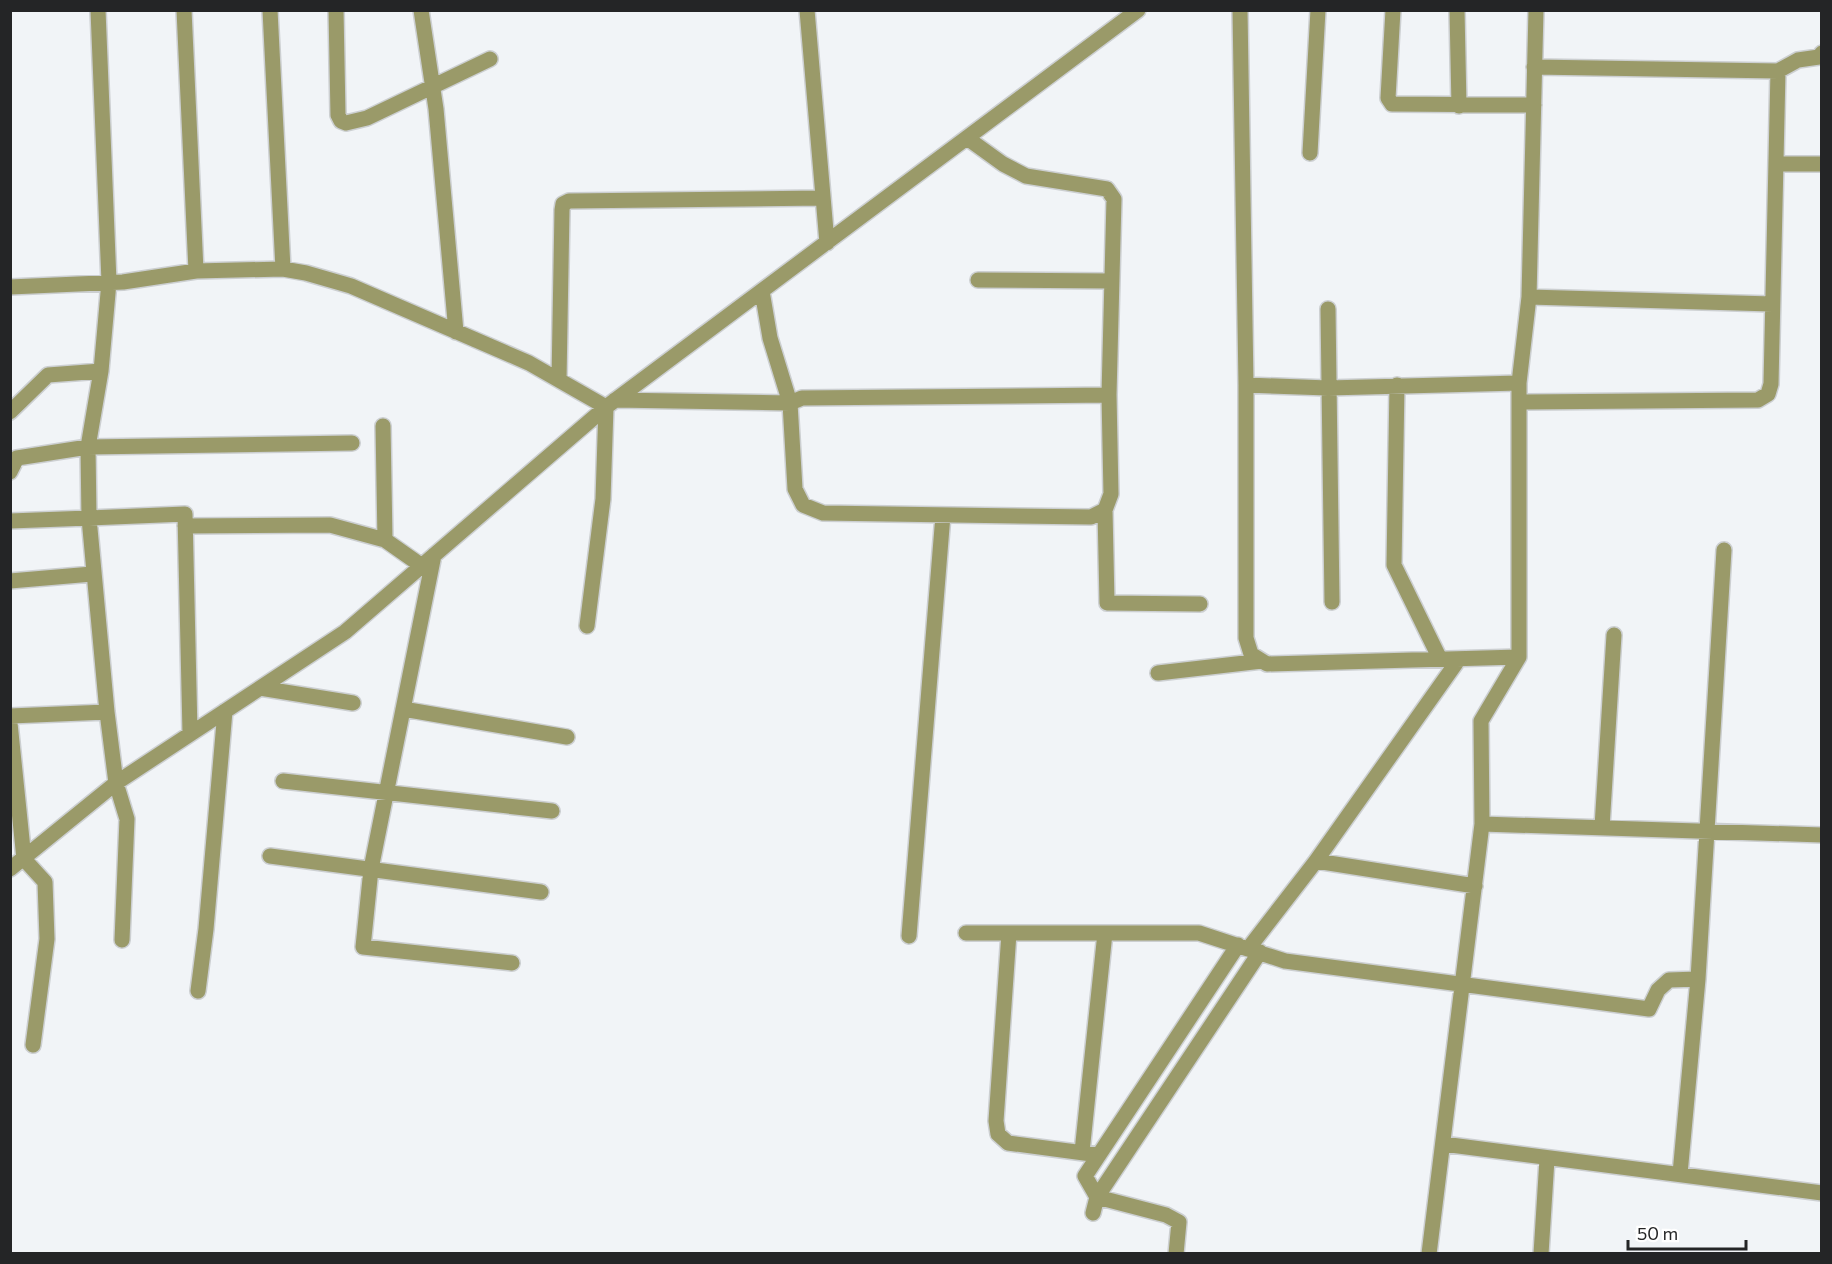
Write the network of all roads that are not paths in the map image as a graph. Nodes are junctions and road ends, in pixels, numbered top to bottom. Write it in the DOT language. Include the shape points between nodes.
graph roads {
  1 [pos="99,10"];
  2 [pos="184,10"];
  3 [pos="270,10"];
  4 [pos="341,10"];
  5 [pos="421,10"];
  6 [pos="807,10"];
  7 [pos="1138,10"];
  8 [pos="1240,10"];
  9 [pos="1318,10"];
  10 [pos="1393,10"];
  11 [pos="1457,10"];
  12 [pos="1536,10"];
  13 [pos="336,11"];
  14 [pos="1821,53"];
  15 [pos="490,59"];
  16 [pos="1534,67"];
  17 [pos="1778,71"];
  18 [pos="432,87"];
  19 [pos="1534,105"];
  20 [pos="1459,106"];
  21 [pos="967,138"];
  22 [pos="1310,153"];
  23 [pos="1821,164"];
  24 [pos="1776,165"];
  25 [pos="823,198"];
  26 [pos="827,243"];
  27 [pos="283,269"];
  28 [pos="196,271"];
  29 [pos="978,280"];
  30 [pos="1112,281"];
  31 [pos="109,282"];
  32 [pos="10,287"];
  33 [pos="762,291"];
  34 [pos="1528,297"];
  35 [pos="1772,304"];
  36 [pos="1328,309"];
  37 [pos="456,332"];
  38 [pos="101,371"];
  39 [pos="559,380"];
  40 [pos="1519,383"];
  41 [pos="1246,385"];
  42 [pos="1397,385"];
  43 [pos="1328,388"];
  44 [pos="1109,395"];
  45 [pos="1519,402"];
  46 [pos="790,403"];
  47 [pos="610,404"];
  48 [pos="10,412"];
  49 [pos="383,426"];
  50 [pos="352,443"];
  51 [pos="88,447"];
  52 [pos="10,472"];
  53 [pos="1105,510"];
  54 [pos="943,515"];
  55 [pos="89,518"];
  56 [pos="10,521"];
  57 [pos="185,526"];
  58 [pos="385,540"];
  59 [pos="1724,550"];
  60 [pos="434,555"];
  61 [pos="422,566"];
  62 [pos="92,574"];
  63 [pos="10,581"];
  64 [pos="1332,602"];
  65 [pos="1200,604"];
  66 [pos="587,626"];
  67 [pos="1614,635"];
  68 [pos="1519,657"];
  69 [pos="1440,659"];
  70 [pos="1459,659"];
  71 [pos="1262,661"];
  72 [pos="1158,673"];
  73 [pos="260,688"];
  74 [pos="353,703"];
  75 [pos="403,709"];
  76 [pos="225,711"];
  77 [pos="107,712"];
  78 [pos="10,716"];
  79 [pos="10,723"];
  80 [pos="190,733"];
  81 [pos="567,737"];
  82 [pos="283,781"];
  83 [pos="116,783"];
  84 [pos="386,792"];
  85 [pos="552,811"];
  86 [pos="1482,824"];
  87 [pos="1602,827"];
  88 [pos="1707,830"];
  89 [pos="1821,835"];
  90 [pos="270,856"];
  91 [pos="24,860"];
  92 [pos="1316,861"];
  93 [pos="10,869"];
  94 [pos="371,869"];
  95 [pos="1475,886"];
  96 [pos="541,892"];
  97 [pos="966,933"];
  98 [pos="1009,933"];
  99 [pos="1105,933"];
  100 [pos="909,936"];
  101 [pos="122,940"];
  102 [pos="1248,949"];
  103 [pos="512,963"];
  104 [pos="1698,979"];
  105 [pos="1462,985"];
  106 [pos="198,991"];
  107 [pos="33,1045"];
  108 [pos="1443,1144"];
  109 [pos="1082,1152"];
  110 [pos="1099,1155"];
  111 [pos="1547,1159"];
  112 [pos="1680,1174"];
  113 [pos="1821,1193"];
  114 [pos="1097,1197"];
  115 [pos="1093,1213"];
  116 [pos="1176,1254"];
  117 [pos="1429,1254"];
  118 [pos="1541,1254"];
  1 -- 31 [label="street"];
  2 -- 28 [label="street"];
  3 -- 27 [label="street"];
  4 -- 13 [label="street"];
  5 -- 18 [label="street"];
  6 -- 25 [label="street"];
  7 -- 21 [label="street"];
  8 -- 41 [label="street"];
  9 -- 22 [label="street"];
  10 -- 20 [label="street" via="1388,98 1397,106"];
  11 -- 20 [label="street"];
  12 -- 16 [label="street"];
  13 -- 18 [label="street" via="341,121 367,117"];
  14 -- 17 [label="street"];
  15 -- 18 [label="street"];
  16 -- 17 [label="street"];
  16 -- 19 [label="street"];
  17 -- 24 [label="street"];
  18 -- 37 [label="street"];
  19 -- 20 [label="street"];
  19 -- 34 [label="street"];
  21 -- 26 [label="street"];
  21 -- 30 [label="street" via="1026,176 1107,189 1114,199"];
  23 -- 24 [label="street"];
  24 -- 35 [label="street"];
  25 -- 26 [label="street"];
  25 -- 39 [label="street" via="563,204"];
  26 -- 33 [label="street"];
  27 -- 28 [label="street"];
  27 -- 37 [label="street" via="351,286"];
  28 -- 31 [label="street"];
  29 -- 30 [label="street"];
  30 -- 44 [label="street"];
  31 -- 32 [label="street"];
  31 -- 38 [label="street"];
  33 -- 46 [label="street" via="770,338"];
  33 -- 47 [label="street"];
  34 -- 35 [label="street"];
  34 -- 40 [label="street"];
  35 -- 45 [label="street" via="1771,384 1768,394 1758,400"];
  36 -- 43 [label="street"];
  37 -- 39 [label="street"];
  38 -- 48 [label="street" via="48,375"];
  38 -- 51 [label="street"];
  39 -- 47 [label="street"];
  40 -- 42 [label="street"];
  40 -- 45 [label="street"];
  41 -- 43 [label="street"];
  41 -- 71 [label="street" via="1246,638 1251,654"];
  42 -- 43 [label="street"];
  42 -- 69 [label="street" via="1394,565"];
  43 -- 64 [label="street"];
  44 -- 46 [label="street" via="802,398"];
  44 -- 53 [label="street" via="1111,494"];
  45 -- 68 [label="street"];
  46 -- 47 [label="street"];
  46 -- 54 [label="street" via="795,489 803,504 823,513"];
  47 -- 60 [label="street"];
  47 -- 66 [label="street"];
  49 -- 58 [label="street"];
  50 -- 51 [label="street"];
  51 -- 52 [label="street" via="17,458"];
  51 -- 55 [label="street"];
  53 -- 54 [label="street" via="1091,517"];
  53 -- 65 [label="street" via="1107,603"];
  54 -- 100 [label="street"];
  55 -- 56 [label="street"];
  55 -- 57 [label="street" via="185,514"];
  55 -- 62 [label="street"];
  57 -- 58 [label="street" via="330,525"];
  57 -- 80 [label="street"];
  58 -- 61 [label="street"];
  59 -- 88 [label="street"];
  60 -- 61 [label="street"];
  60 -- 75 [label="street"];
  61 -- 73 [label="street" via="345,632"];
  62 -- 63 [label="street"];
  62 -- 77 [label="street"];
  67 -- 87 [label="street"];
  68 -- 70 [label="street"];
  68 -- 86 [label="street" via="1481,721"];
  69 -- 70 [label="street"];
  69 -- 71 [label="street" via="1267,664"];
  70 -- 92 [label="street"];
  71 -- 72 [label="street"];
  73 -- 74 [label="street"];
  73 -- 76 [label="street"];
  75 -- 81 [label="street"];
  75 -- 84 [label="street"];
  76 -- 80 [label="street"];
  76 -- 106 [label="street"];
  77 -- 78 [label="street"];
  77 -- 83 [label="street"];
  79 -- 91 [label="street"];
  80 -- 83 [label="street"];
  82 -- 84 [label="street"];
  83 -- 91 [label="street"];
  83 -- 101 [label="street" via="127,819"];
  84 -- 85 [label="street"];
  84 -- 94 [label="street"];
  86 -- 87 [label="street"];
  86 -- 95 [label="street"];
  87 -- 88 [label="street"];
  88 -- 89 [label="street"];
  88 -- 104 [label="street"];
  90 -- 94 [label="street"];
  91 -- 93 [label="street"];
  91 -- 107 [label="street" via="45,882 47,939"];
  92 -- 95 [label="street"];
  92 -- 102 [label="street"];
  94 -- 96 [label="street"];
  94 -- 103 [label="street" via="363,947"];
  95 -- 105 [label="street"];
  97 -- 98 [label="street"];
  98 -- 99 [label="street"];
  98 -- 109 [label="street" via="998,1134 1008,1143"];
  99 -- 102 [label="street" via="1199,933"];
  99 -- 109 [label="street"];
  102 -- 105 [label="street" via="1285,961"];
  102 -- 110 [label="street"];
  102 -- 114 [label="street"];
  104 -- 105 [label="street" via="1669,980 1658,990 1649,1009"];
  104 -- 112 [label="street"];
  105 -- 108 [label="street"];
  108 -- 111 [label="street"];
  108 -- 117 [label="street"];
  109 -- 110 [label="street"];
  110 -- 114 [label="street" via="1085,1176"];
  111 -- 112 [label="street"];
  111 -- 118 [label="street"];
  112 -- 113 [label="street"];
  114 -- 115 [label="street"];
  114 -- 116 [label="street" via="1179,1222"];
}
